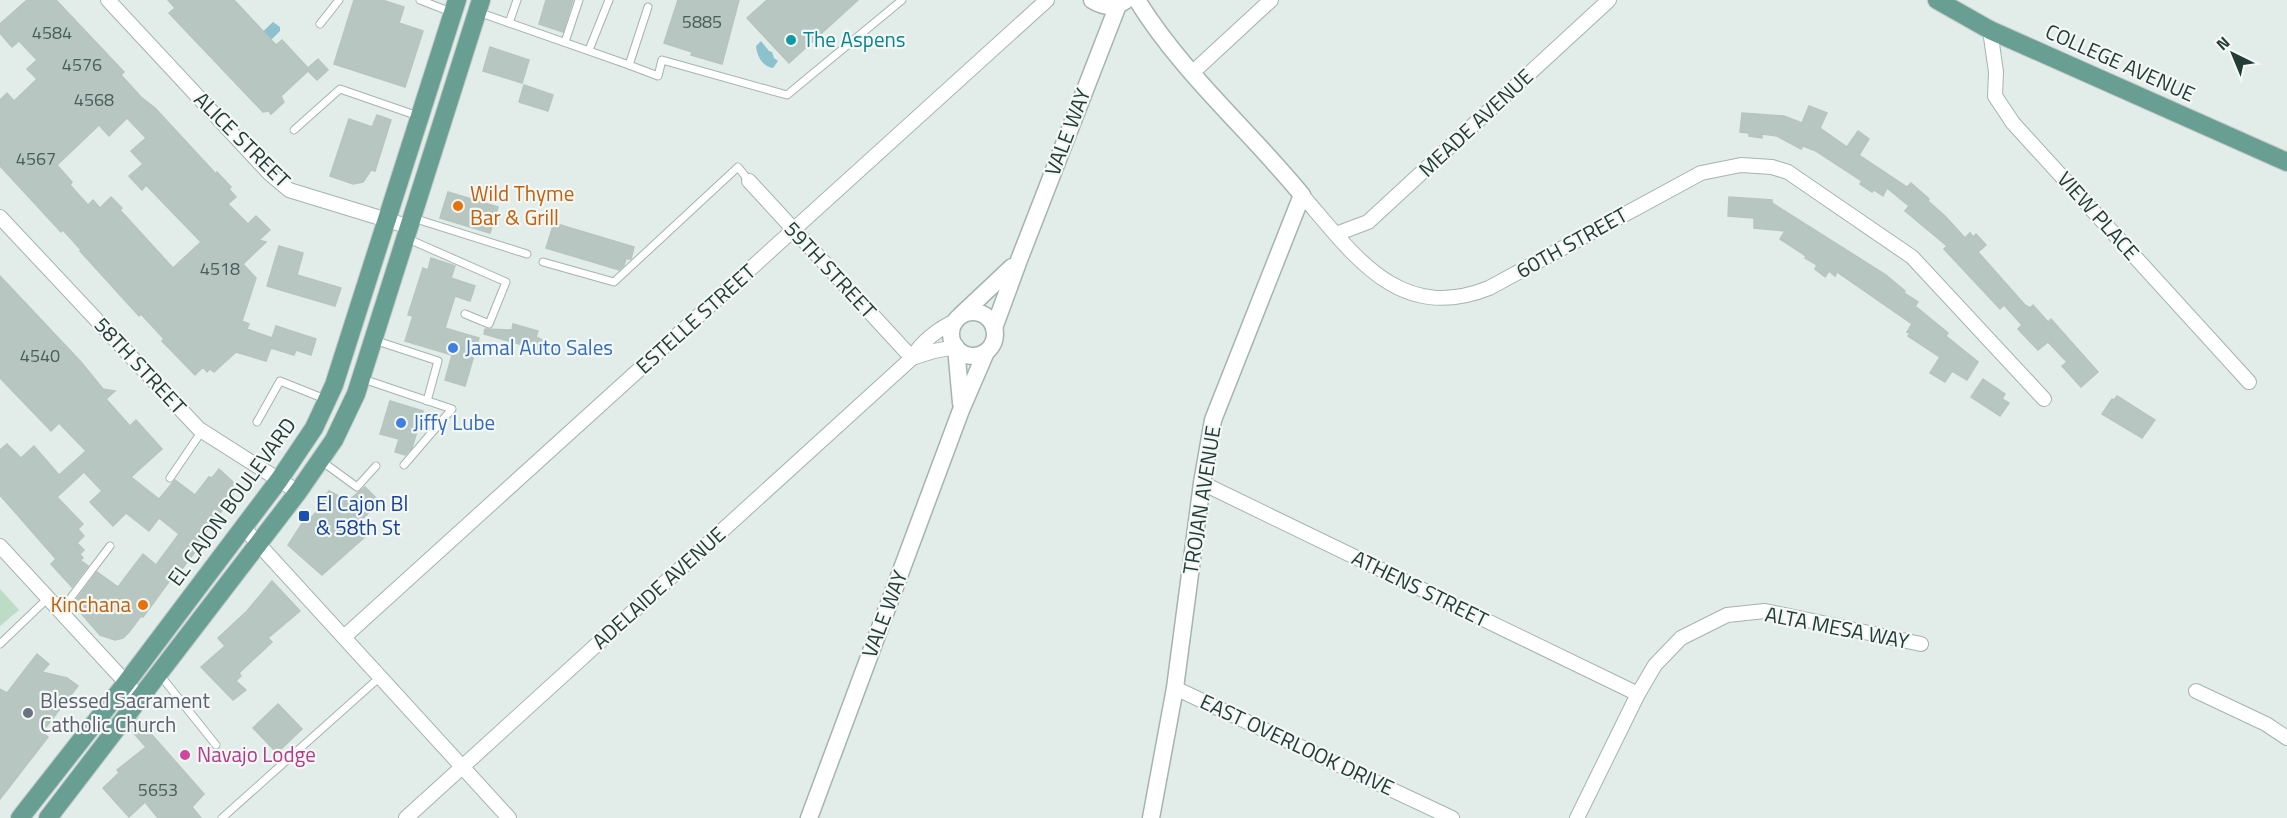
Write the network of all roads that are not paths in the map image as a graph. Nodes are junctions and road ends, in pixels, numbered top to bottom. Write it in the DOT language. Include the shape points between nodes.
graph roads {
  1 [pos="108,0"];
  2 [pos="339,0"];
  3 [pos="420,0"];
  4 [pos="517,0"];
  5 [pos="579,0"];
  6 [pos="609,0"];
  7 [pos="902,0"];
  8 [pos="1047,0"];
  9 [pos="1092,0"];
  10 [pos="1137,0"];
  11 [pos="1271,0"];
  12 [pos="1609,0"];
  13 [pos="1937,0"];
  14 [pos="1122,3"];
  15 [pos="480,6"];
  16 [pos="455,7"];
  17 [pos="648,7"];
  18 [pos="509,23"];
  19 [pos="320,24"];
  20 [pos="1990,30"];
  21 [pos="566,42"];
  22 [pos="589,50"];
  23 [pos="629,65"];
  24 [pos="1192,73"];
  25 [pos="420,116"];
  26 [pos="294,130"];
  27 [pos="2287,162"];
  28 [pos="749,181"];
  29 [pos="1302,195"];
  30 [pos="0,218"];
  31 [pos="388,220"];
  32 [pos="410,228"];
  33 [pos="794,230"];
  34 [pos="1336,234"];
  35 [pos="527,254"];
  36 [pos="1018,260"];
  37 [pos="543,261"];
  38 [pos="465,314"];
  39 [pos="958,319"];
  40 [pos="994,328"];
  41 [pos="373,339"];
  42 [pos="956,347"];
  43 [pos="986,352"];
  44 [pos="912,358"];
  45 [pos="361,378"];
  46 [pos="2249,382"];
  47 [pos="2044,399"];
  48 [pos="327,400"];
  49 [pos="427,400"];
  50 [pos="961,410"];
  51 [pos="257,422"];
  52 [pos="202,431"];
  53 [pos="320,460"];
  54 [pos="404,465"];
  55 [pos="376,466"];
  56 [pos="170,478"];
  57 [pos="279,480"];
  58 [pos="1202,483"];
  59 [pos="298,492"];
  60 [pos="243,527"];
  61 [pos="259,544"];
  62 [pos="0,546"];
  63 [pos="110,546"];
  64 [pos="47,599"];
  65 [pos="60,612"];
  66 [pos="344,637"];
  67 [pos="0,644"];
  68 [pos="1921,644"];
  69 [pos="160,675"];
  70 [pos="380,676"];
  71 [pos="126,683"];
  72 [pos="1175,688"];
  73 [pos="2196,690"];
  74 [pos="1638,694"];
  75 [pos="141,699"];
  76 [pos="2287,738"];
  77 [pos="216,745"];
  78 [pos="462,767"];
  79 [pos="55,812"];
  80 [pos="807,816"];
  81 [pos="20,818"];
  82 [pos="222,818"];
  83 [pos="406,818"];
  84 [pos="509,818"];
  85 [pos="1151,818"];
  86 [pos="1452,818"];
  87 [pos="1577,818"];
  1 -- 31 [label="street, ALICE STREET" via="288,190"];
  2 -- 19 [label="lane"];
  3 -- 16 [label="lane"];
  4 -- 18 [label="lane"];
  5 -- 21 [label="lane"];
  6 -- 22 [label="lane"];
  7 -- 23 [label="lane" via="787,95 662,60 657,76"];
  8 -- 33 [label="street, ESTELLE STREET"];
  9 -- 14 [label="street" via="1100,5"];
  10 -- 24 [label="street, 60TH STREET"];
  11 -- 24 [label="street"];
  12 -- 34 [label="street, MEADE AVENUE" via="1368,222"];
  13 -- 20 [label="main road, COLLEGE AVENUE"];
  14 -- 36 [label="street, VALE WAY"];
  15 -- 18 [label="lane"];
  15 -- 32 [label="main road"];
  16 -- 25 [label="main road, EL CAJON BOULEVARD"];
  17 -- 23 [label="lane"];
  18 -- 21 [label="lane"];
  20 -- 27 [label="main road, COLLEGE AVENUE"];
  20 -- 46 [label="street, VIEW PLACE" via="1995,96 2013,123"];
  21 -- 22 [label="lane"];
  22 -- 23 [label="lane"];
  24 -- 29 [label="street, 60TH STREET"];
  25 -- 26 [label="lane" via="340,89"];
  25 -- 31 [label="main road, EL CAJON BOULEVARD"];
  28 -- 33 [label="street, 59TH STREET"];
  28 -- 37 [label="lane" via="738,167 614,282"];
  29 -- 34 [label="street, 60TH STREET"];
  29 -- 58 [label="street, TROJAN AVENUE" via="1213,420"];
  30 -- 52 [label="street, 58TH STREET"];
  31 -- 32 [label="street, ALICE STREET"];
  31 -- 48 [label="main road, EL CAJON BOULEVARD"];
  32 -- 35 [label="lane"];
  32 -- 38 [label="lane" via="506,282 489,324"];
  32 -- 41 [label="main road"];
  33 -- 44 [label="street, 59TH STREET"];
  33 -- 66 [label="street, ESTELLE STREET"];
  34 -- 47 [label="street, 60TH STREET" via="1372,273 1396,288 1426,298 1458,298 1489,288 1701,173 1741,165 1772,167 1788,172 1912,257"];
  36 -- 39 [label="street, VALE WAY"];
  36 -- 40 [label="street, VALE WAY"];
  39 -- 40 [label="street" via="967,313 981,313"];
  39 -- 42 [label="street, VALE WAY" via="952,334"];
  39 -- 44 [label="street, ADELAIDE AVENUE" via="943,326"];
  40 -- 43 [label="street, VALE WAY" via="994,342"];
  41 -- 45 [label="main road"];
  41 -- 49 [label="lane" via="438,361"];
  42 -- 43 [label="street" via="967,354"];
  42 -- 44 [label="street, ADELAIDE AVENUE"];
  42 -- 50 [label="street, VALE WAY"];
  43 -- 50 [label="street, VALE WAY"];
  44 -- 78 [label="street, ADELAIDE AVENUE"];
  45 -- 49 [label="lane"];
  45 -- 53 [label="main road" via="334,440"];
  48 -- 51 [label="lane" via="280,381"];
  48 -- 57 [label="main road, EL CAJON BOULEVARD" via="314,428"];
  49 -- 54 [label="lane" via="452,409"];
  50 -- 80 [label="street, VALE WAY"];
  52 -- 56 [label="lane"];
  52 -- 57 [label="street, 58TH STREET"];
  53 -- 55 [label="lane" via="357,487"];
  53 -- 59 [label="main road"];
  57 -- 59 [label="street, 58TH STREET"];
  57 -- 60 [label="main road, EL CAJON BOULEVARD"];
  58 -- 72 [label="street, TROJAN AVENUE"];
  58 -- 74 [label="street, ATHENS STREET"];
  59 -- 61 [label="main road"];
  60 -- 61 [label="street"];
  60 -- 71 [label="main road, EL CAJON BOULEVARD"];
  61 -- 66 [label="street"];
  61 -- 69 [label="main road"];
  62 -- 64 [label="street"];
  63 -- 65 [label="lane"];
  64 -- 65 [label="street"];
  64 -- 67 [label="lane"];
  65 -- 71 [label="street"];
  66 -- 70 [label="street"];
  68 -- 74 [label="street, ALTA MESA WAY" via="1765,611 1727,615 1681,638 1655,665"];
  69 -- 75 [label="main road"];
  69 -- 77 [label="lane"];
  70 -- 78 [label="street"];
  70 -- 82 [label="lane"];
  71 -- 75 [label="street"];
  71 -- 81 [label="main road, EL CAJON BOULEVARD"];
  72 -- 85 [label="street, TROJAN AVENUE"];
  72 -- 86 [label="street, EAST OVERLOOK DRIVE"];
  73 -- 76 [label="street"];
  74 -- 87 [label="street, ALTA MESA WAY"];
  75 -- 79 [label="main road"];
  78 -- 83 [label="street, ADELAIDE AVENUE"];
  78 -- 84 [label="street"];
}
